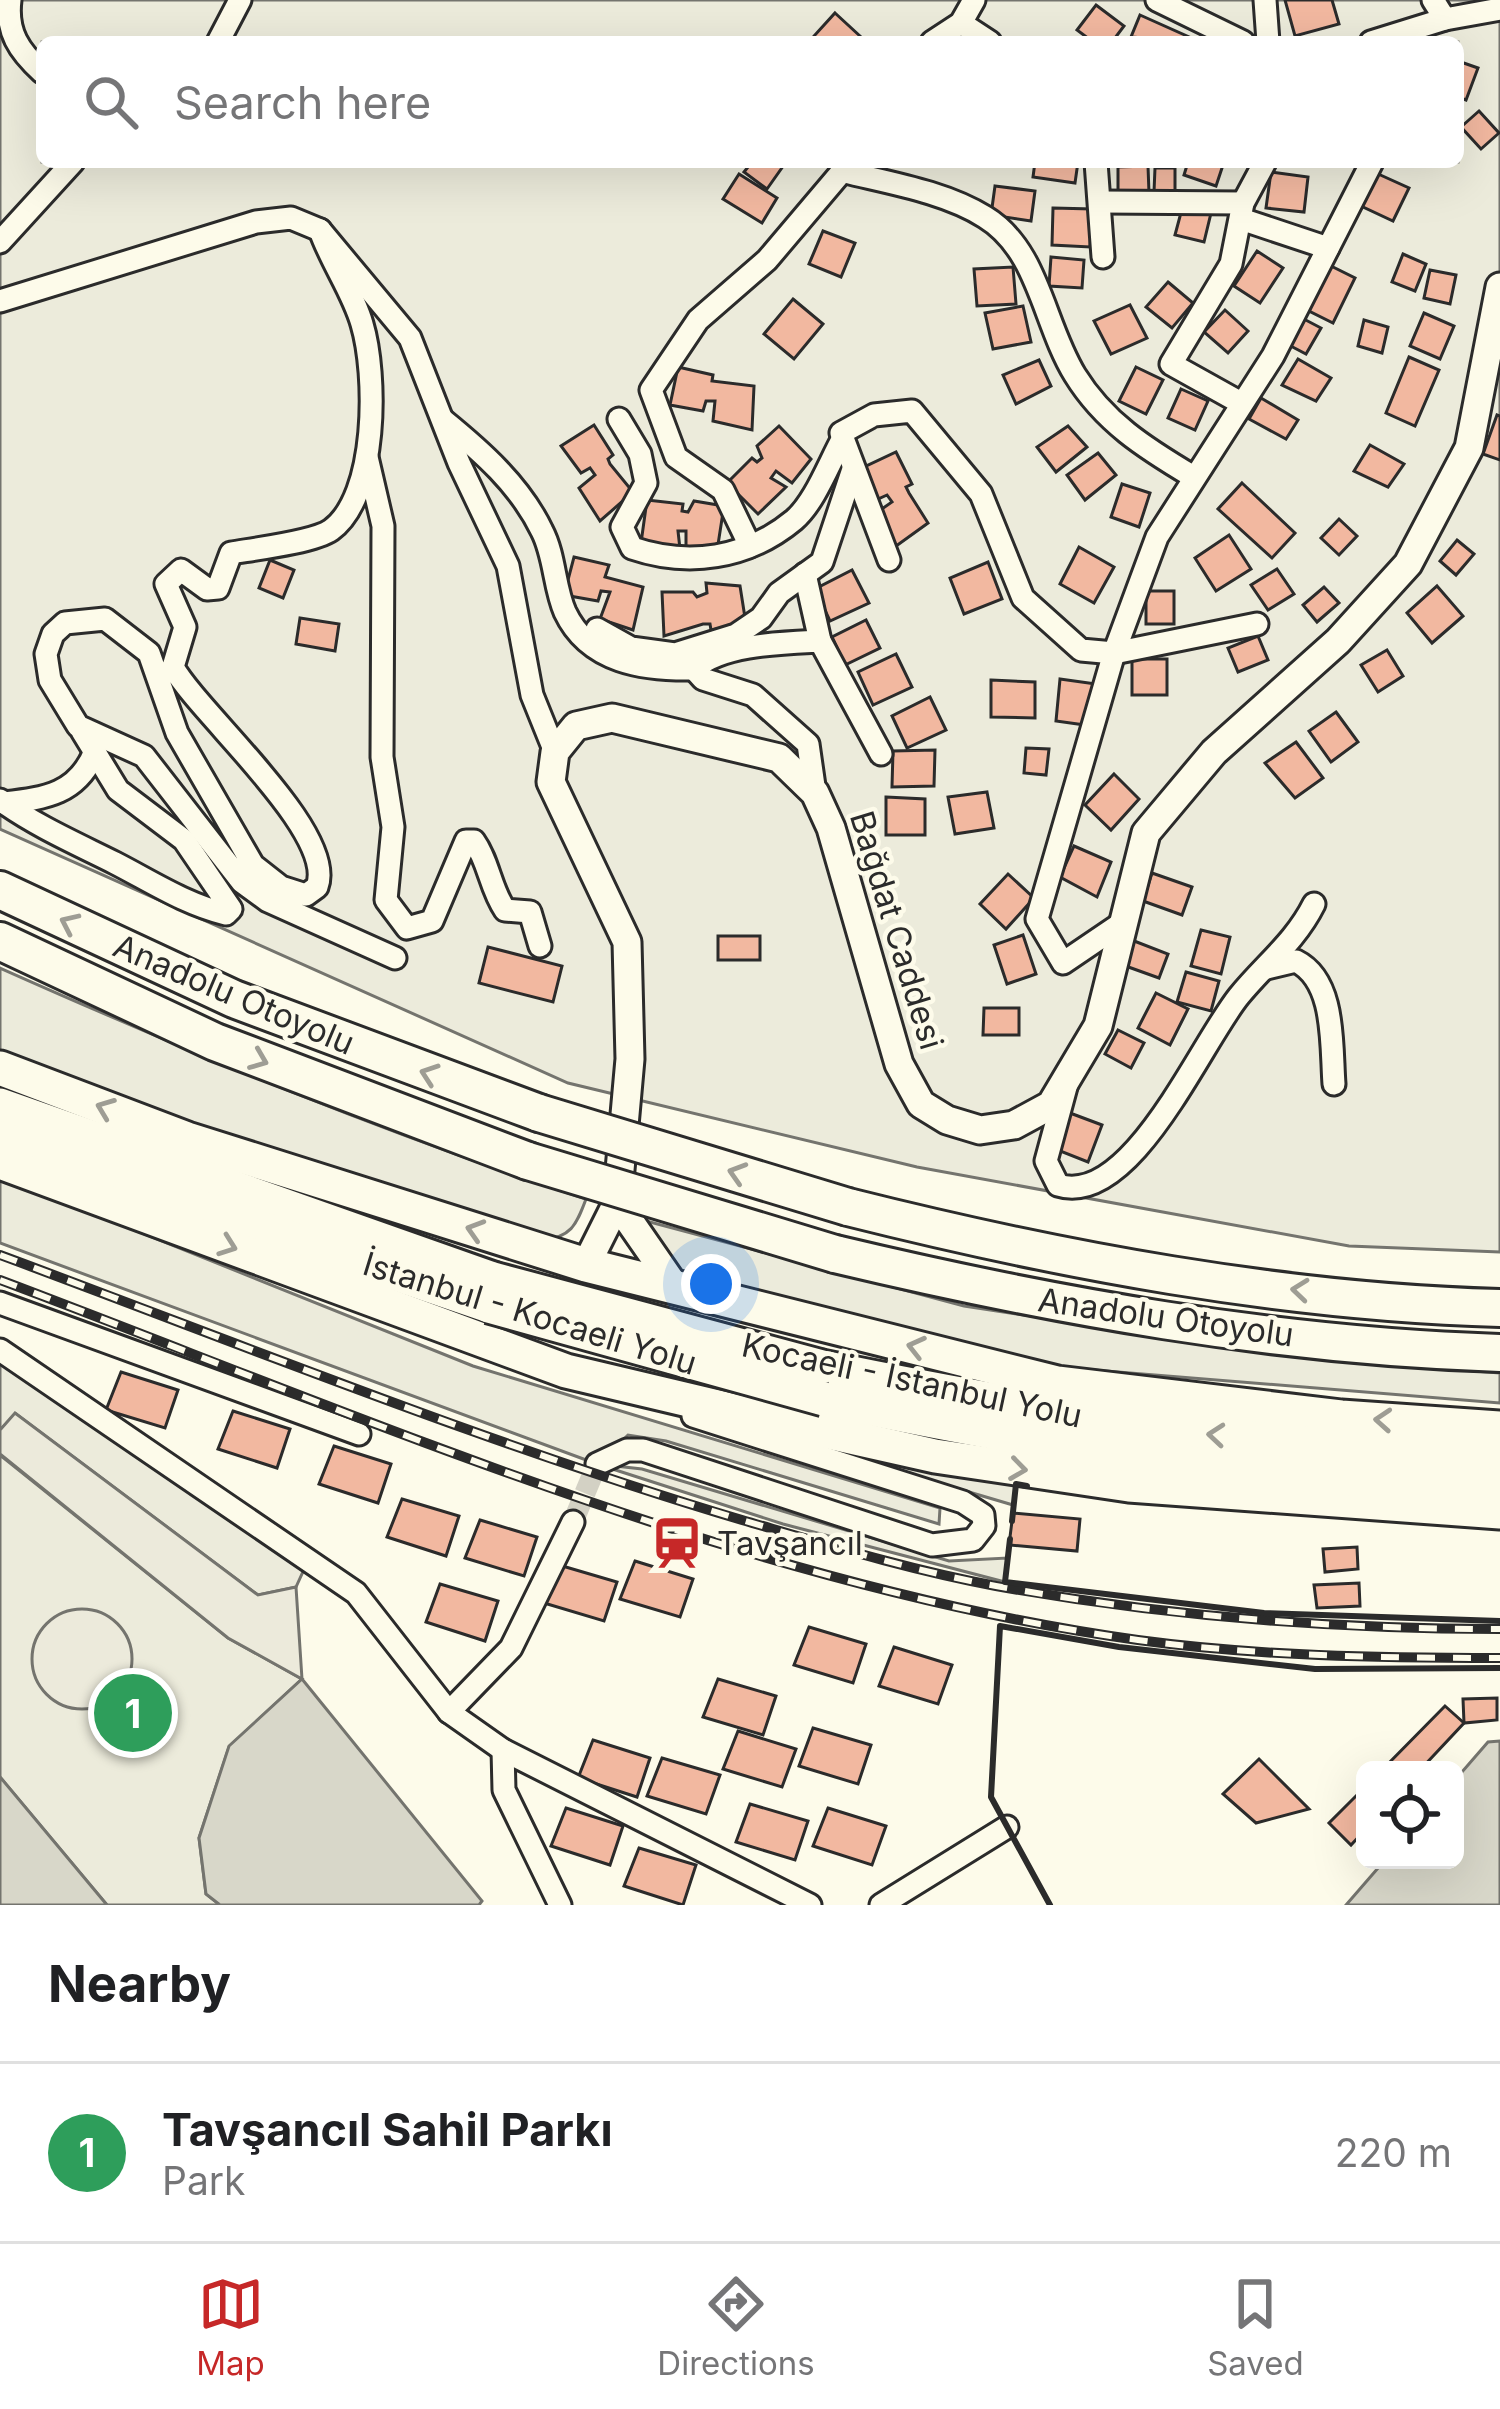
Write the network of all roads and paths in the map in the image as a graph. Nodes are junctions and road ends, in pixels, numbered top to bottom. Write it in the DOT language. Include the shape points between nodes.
graph roads {
  1 [pos="10,0"];
  2 [pos="240,0"];
  3 [pos="974,0"];
  4 [pos="1157,0"];
  5 [pos="1265,0"];
  6 [pos="1500,9"];
  7 [pos="1439,10"];
  8 [pos="961,22"];
  9 [pos="221,36"];
  10 [pos="941,36"];
  11 [pos="981,36"];
  12 [pos="1231,36"];
  13 [pos="1268,36"];
  14 [pos="1384,36"];
  15 [pos="36,67"];
  16 [pos="68,168"];
  17 [pos="846,168"];
  18 [pos="850,168"];
  19 [pos="1097,168"];
  20 [pos="1262,168"];
  21 [pos="1369,168"];
  22 [pos="1102,202"];
  23 [pos="1242,211"];
  24 [pos="320,230"];
  25 [pos="0,242"];
  26 [pos="1328,248"];
  27 [pos="1103,257"];
  28 [pos="1500,286"];
  29 [pos="0,301"];
  30 [pos="1241,403"];
  31 [pos="442,419"];
  32 [pos="619,419"];
  33 [pos="843,438"];
  34 [pos="367,456"];
  35 [pos="853,468"];
  36 [pos="1192,476"];
  37 [pos="750,546"];
  38 [pos="889,560"];
  39 [pos="805,574"];
  40 [pos="1257,624"];
  41 [pos="597,629"];
  42 [pos="820,640"];
  43 [pos="1114,653"];
  44 [pos="694,669"];
  45 [pos="78,725"];
  46 [pos="95,751"];
  47 [pos="555,752"];
  48 [pos="881,754"];
  49 [pos="814,793"];
  50 [pos="2,801"];
  51 [pos="0,890"];
  52 [pos="1314,904"];
  53 [pos="1122,923"];
  54 [pos="0,940"];
  55 [pos="540,946"];
  56 [pos="395,958"];
  57 [pos="1261,970"];
  58 [pos="0,1068"];
  59 [pos="1069,1075"];
  60 [pos="1334,1084"];
  61 [pos="0,1105"];
  62 [pos="0,1138"];
  63 [pos="0,1162"];
  64 [pos="617,1203"];
  65 [pos="586,1265"];
  66 [pos="673,1284"];
  67 [pos="491,1292"];
  68 [pos="0,1303"];
  69 [pos="1500,1308"];
  70 [pos="0,1350"];
  71 [pos="1500,1353"];
  72 [pos="566,1371"];
  73 [pos="823,1383"];
  74 [pos="742,1423"];
  75 [pos="1500,1428"];
  76 [pos="358,1434"];
  77 [pos="1500,1453"];
  78 [pos="597,1464"];
  79 [pos="1500,1485"];
  80 [pos="1500,1511"];
  81 [pos="572,1522"];
  82 [pos="448,1712"];
  83 [pos="503,1750"];
  84 [pos="1007,1827"];
  85 [pos="560,1905"];
  86 [pos="810,1905"];
  87 [pos="881,1905"];
  1 -- 15 [label="street" via="9,28"];
  2 -- 9 [label="street"];
  3 -- 8 [label="street"];
  4 -- 12 [label="street"];
  5 -- 13 [label="street"];
  6 -- 7 [label="street"];
  7 -- 14 [label="street"];
  8 -- 10 [label="street"];
  8 -- 11 [label="street"];
  16 -- 25 [label="street"];
  17 -- 37 [label="street" via="767,260 698,320 651,390 676,458 723,490"];
  18 -- 36 [label="street" via="986,217 1024,253 1042,310 1121,433"];
  19 -- 22 [label="street"];
  20 -- 23 [label="street"];
  21 -- 26 [label="street"];
  22 -- 23 [label="street"];
  22 -- 27 [label="street"];
  23 -- 26 [label="street"];
  23 -- 30 [label="street" via="1231,264 1171,364"];
  24 -- 29 [label="street" via="291,218 256,222"];
  24 -- 31 [label="street" via="410,338"];
  24 -- 34 [label="street" via="362,322"];
  26 -- 30 [label="street"];
  28 -- 53 [label="main road, Bağdat Caddesi" via="1469,448 1408,564 1338,641 1214,752 1147,833"];
  30 -- 36 [label="street"];
  31 -- 44 [label="street" via="518,492 543,532 579,633 604,655 650,670"];
  31 -- 47 [label="street" via="508,566 527,676"];
  32 -- 37 [label="street" via="646,483 622,527 632,548 694,562"];
  33 -- 35 [label="street"];
  33 -- 37 [label="street" via="796,519"];
  33 -- 43 [label="street" via="874,415 912,411 981,494 1023,598 1081,650"];
  34 -- 45 [label="street" via="336,527 231,553 218,588 181,570 166,584 185,627 172,667 292,816 319,864 316,887 306,896 253,866 177,733 149,653 105,619 65,623 46,655 50,680"];
  34 -- 55 [label="street" via="385,587 382,757 394,827 386,900 407,928 432,922 456,855 475,841 494,893 505,910 530,912"];
  35 -- 38 [label="street"];
  35 -- 39 [label="street" via="822,562"];
  36 -- 43 [label="street" via="1157,537"];
  39 -- 41 [label="street" via="748,627 700,651 631,648"];
  39 -- 42 [label="street"];
  40 -- 43 [label="street"];
  42 -- 44 [label="street" via="704,660"];
  42 -- 48 [label="street"];
  43 -- 53 [label="street" via="1037,919 1064,962"];
  44 -- 49 [label="street" via="753,695 808,744"];
  45 -- 46 [label="street"];
  45 -- 56 [label="street" via="144,756 242,882"];
  46 -- 50 [label="street" via="64,792"];
  46 -- 50 [label="street" via="118,790 207,868 231,909 226,914 154,886"];
  47 -- 49 [label="main road, Bağdat Caddesi" via="576,725 612,718 779,758"];
  47 -- 64 [label="main road" via="551,782 627,942 630,1059"];
  49 -- 59 [label="main road, Bağdat Caddesi" via="899,1064 921,1104 980,1130 1014,1125 1051,1105"];
  69 -- 51 [label="highway, Anadolu Otoyolu, one-way, bridge" via="1079,1258 848,1207 539,1113 234,999"];
  52 -- 57 [label="street" via="1298,936"];
  53 -- 59 [label="main road, Bağdat Caddesi" via="1098,1026"];
  54 -- 71 [label="highway, Anadolu Otoyolu, one-way, bridge" via="215,1042 528,1161 835,1254 1080,1307 1267,1334"];
  57 -- 59 [label="street" via="1143,1141 1085,1189 1058,1185 1046,1161"];
  57 -- 60 [label="street" via="1296,961 1311,968 1323,990"];
  65 -- 58 [label="highway, one-way" via="188,1139"];
  61 -- 67 [label="highway"];
  62 -- 67 [label="highway, İstanbul - Kocaeli Yolu"];
  63 -- 72 [label="highway, one-way"];
  64 -- 65 [label="main road"];
  64 -- 66 [label="main road"];
  65 -- 66 [label="highway"];
  65 -- 72 [label="highway" via="553,1333"];
  66 -- 74 [label="highway" via="752,1323 761,1343"];
  75 -- 66 [label="highway, one-way" via="1341,1418 1057,1383"];
  67 -- 73 [label="highway, İstanbul - Kocaeli Yolu, bridge"];
  68 -- 76 [label="street"];
  70 -- 82 [label="street" via="356,1593"];
  72 -- 74 [label="highway"];
  77 -- 73 [label="highway, Kocaeli - İstanbul Yolu, one-way" via="1205,1435"];
  73 -- 79 [label="highway, İstanbul - Kocaeli Yolu" via="1030,1442 1202,1466"];
  74 -- 78 [label="street" via="963,1502 983,1514 984,1526 973,1540 932,1545 643,1450"];
  74 -- 80 [label="highway, one-way" via="1130,1485"];
  81 -- 82 [label="street" via="511,1648"];
  82 -- 83 [label="street"];
  83 -- 85 [label="street" via="504,1790"];
  83 -- 86 [label="street"];
  84 -- 87 [label="street"];
}
